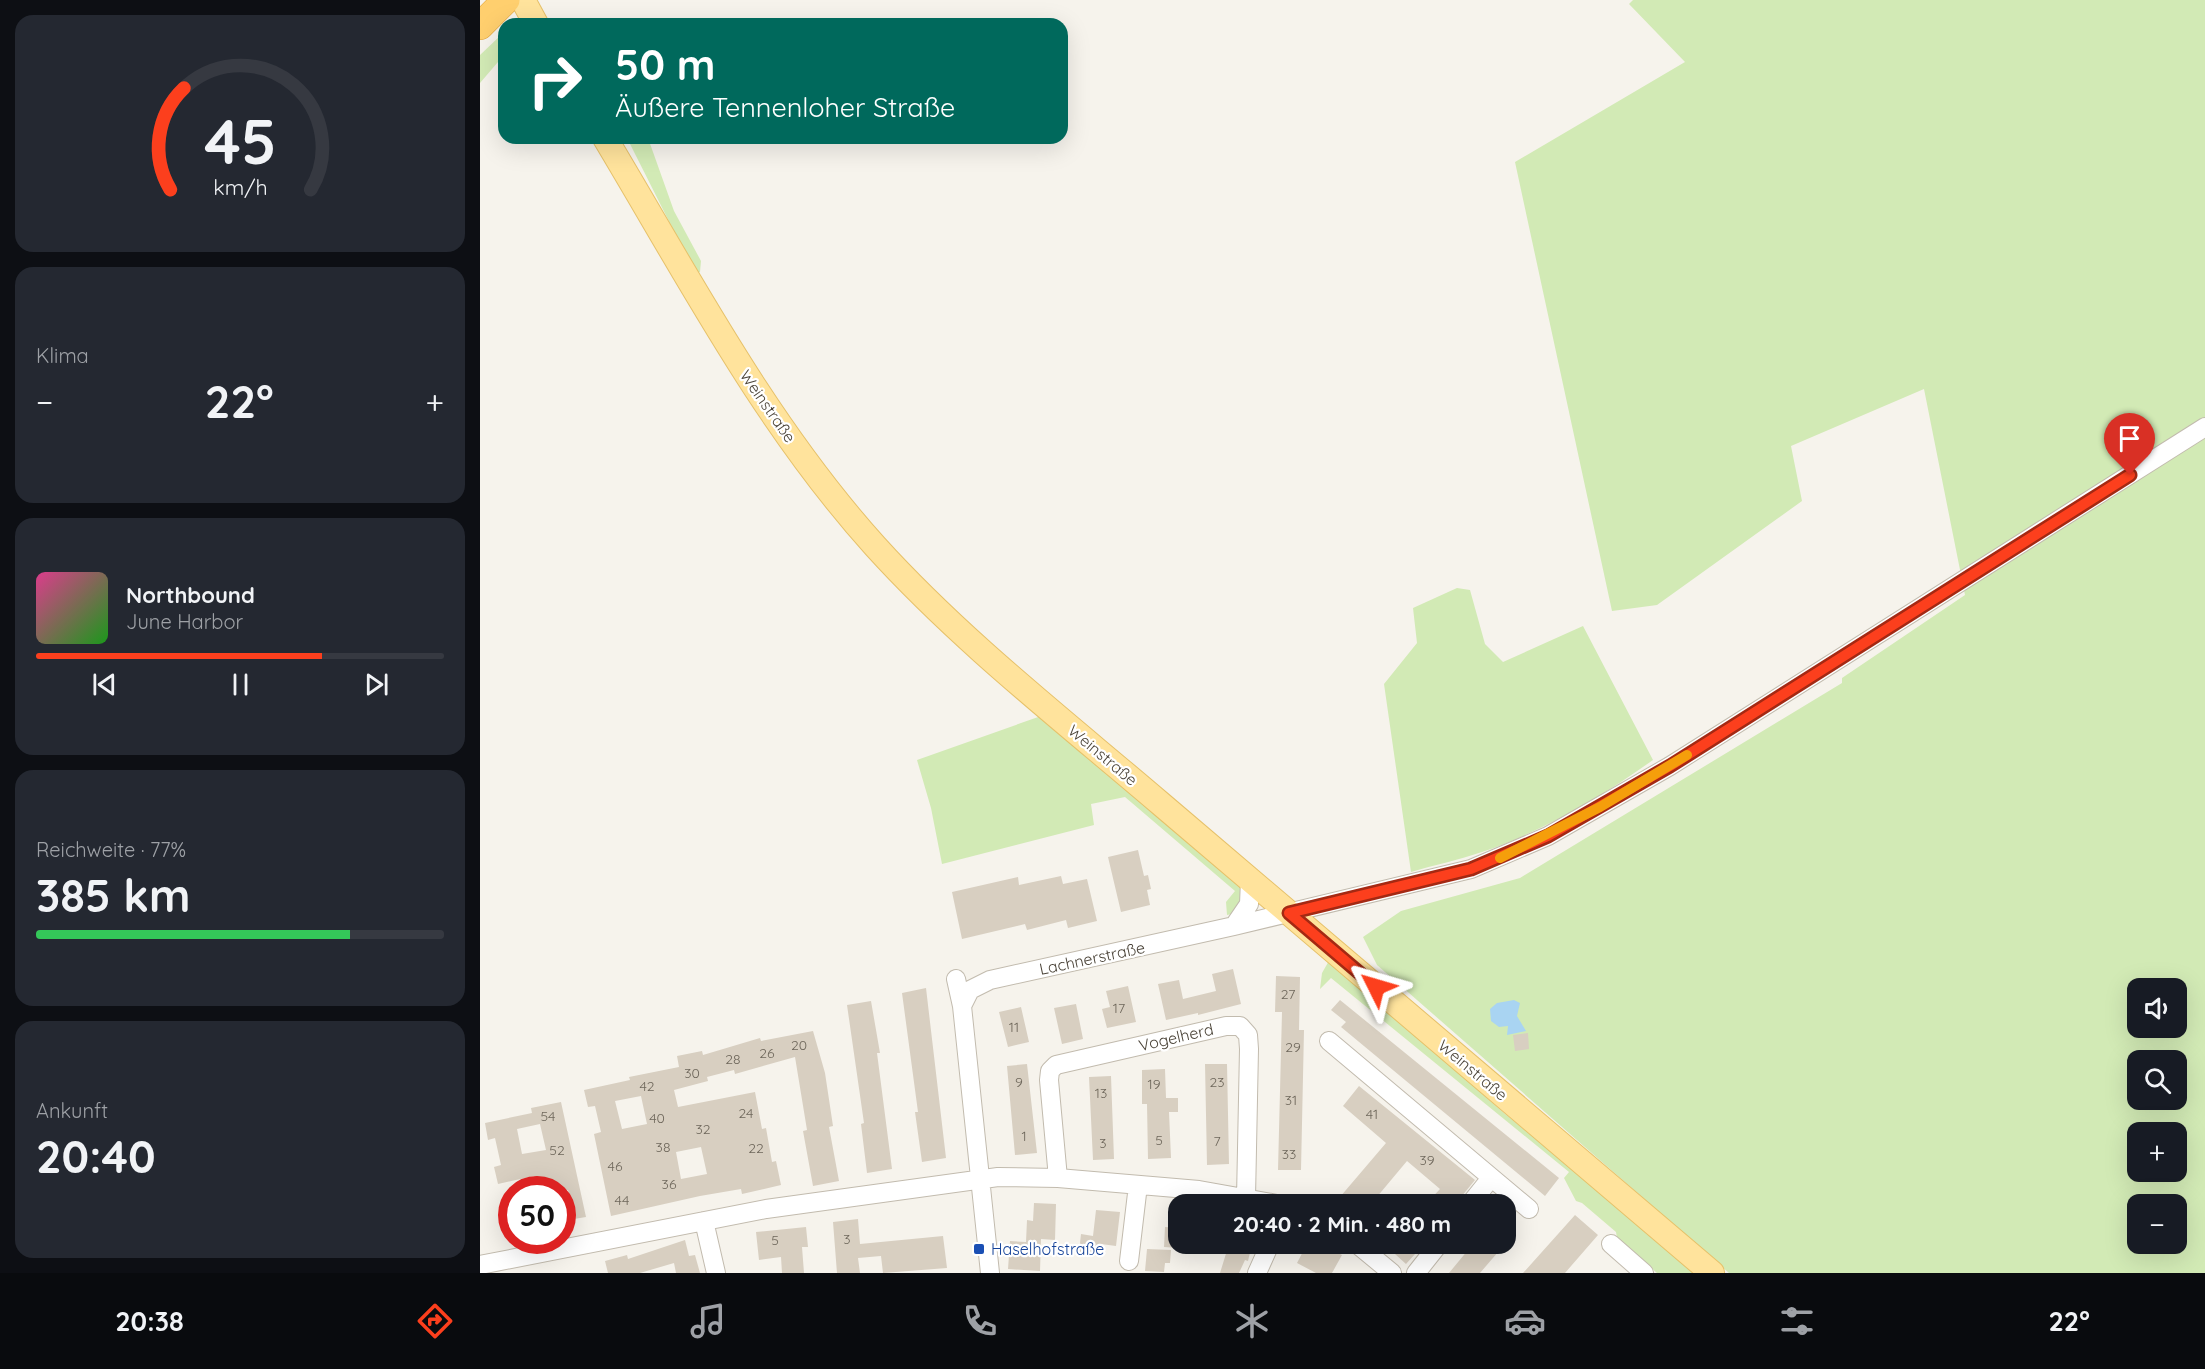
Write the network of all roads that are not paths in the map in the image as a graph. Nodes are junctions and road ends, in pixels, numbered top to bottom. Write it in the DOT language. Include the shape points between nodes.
graph roads {
  1 [pos="506,0"];
  2 [pos="523,0"];
  3 [pos="533,18"];
  4 [pos="480,26"];
  5 [pos="609,144"];
  6 [pos="2205,428"];
  7 [pos="1250,881"];
  8 [pos="1289,913"];
  9 [pos="1234,926"];
  10 [pos="956,978"];
  11 [pos="962,1006"];
  12 [pos="1329,1041"];
  13 [pos="981,1178"];
  14 [pos="1058,1178"];
  15 [pos="1491,1178"];
  16 [pos="1138,1185"];
  17 [pos="1226,1194"];
  18 [pos="1245,1194"];
  19 [pos="1478,1194"];
  20 [pos="1529,1209"];
  21 [pos="704,1221"];
  22 [pos="1611,1244"];
  23 [pos="1266,1254"];
  24 [pos="1369,1254"];
  25 [pos="1431,1254"];
  26 [pos="1129,1262"];
  27 [pos="489,1267"];
  28 [pos="716,1273"];
  29 [pos="990,1273"];
  30 [pos="1257,1273"];
  31 [pos="1392,1273"];
  32 [pos="1416,1273"];
  33 [pos="1644,1273"];
  34 [pos="1712,1273"];
  1 -- 4 [label="highway"];
  2 -- 3 [label="main road"];
  5 -- 7 [label="main road, Weinstraße" via="743,371 826,488 875,545 935,609"];
  6 -- 8 [label="street, Lachnerstraße" via="1670,766 1548,836 1471,869"];
  7 -- 8 [label="main road, Weinstraße"];
  7 -- 9 [label="street" via="1250,904"];
  8 -- 9 [label="street, Lachnerstraße"];
  8 -- 34 [label="main road, Weinstraße"];
  9 -- 11 [label="street, Lachnerstraße" via="990,980 970,990"];
  10 -- 11 [label="street"];
  11 -- 13 [label="street"];
  12 -- 15 [label="street"];
  13 -- 14 [label="street"];
  13 -- 21 [label="street" via="858,1194"];
  13 -- 29 [label="street"];
  14 -- 16 [label="street"];
  14 -- 18 [label="street, Vogelherd" via="1049,1080 1056,1065 1240,1026 1248,1035 1249,1049"];
  15 -- 19 [label="street"];
  15 -- 20 [label="street"];
  16 -- 17 [label="street"];
  16 -- 26 [label="street"];
  21 -- 27 [label="street"];
  21 -- 28 [label="street"];
  22 -- 33 [label="street"];
  23 -- 30 [label="street"];
  24 -- 31 [label="street"];
  25 -- 32 [label="street"];
}
